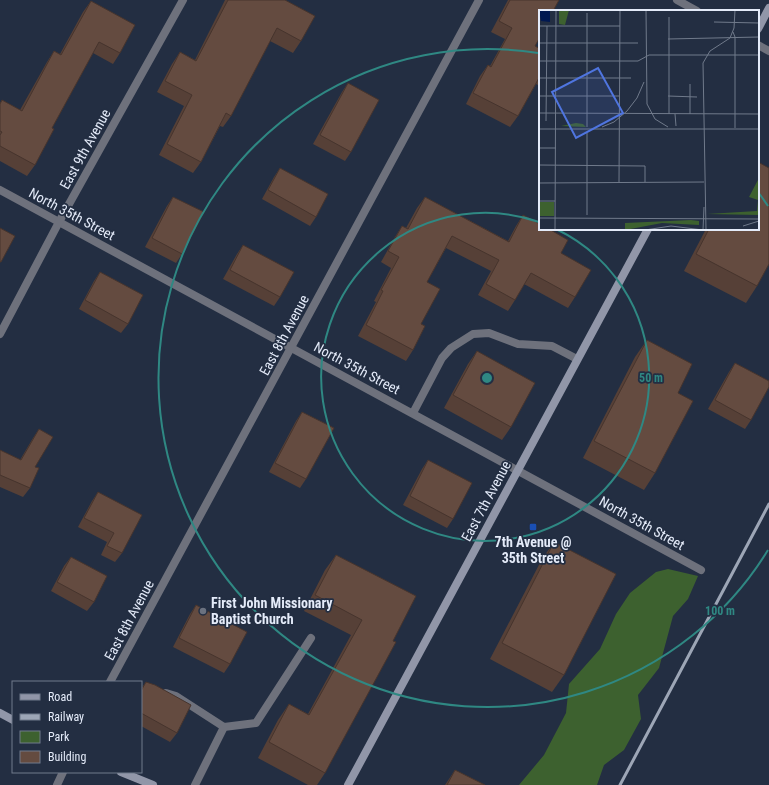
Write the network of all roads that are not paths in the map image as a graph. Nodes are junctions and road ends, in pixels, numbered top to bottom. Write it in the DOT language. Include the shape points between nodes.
graph roads {
  1 [pos="183,0"];
  2 [pos="479,0"];
  3 [pos="677,0"];
  4 [pos="769,8"];
  5 [pos="695,10"];
  6 [pos="759,27"];
  7 [pos="759,46"];
  8 [pos="769,51"];
  9 [pos="0,190"];
  10 [pos="59,222"];
  11 [pos="647,230"];
  12 [pos="0,334"];
  13 [pos="292,347"];
  14 [pos="577,359"];
  15 [pos="413,413"];
  16 [pos="518,469"];
  17 [pos="701,570"];
  18 [pos="311,638"];
  19 [pos="111,681"];
  20 [pos="155,690"];
  21 [pos="0,713"];
  22 [pos="12,719"];
  23 [pos="224,727"];
  24 [pos="62,773"];
  25 [pos="123,773"];
  26 [pos="56,785"];
  27 [pos="153,785"];
  28 [pos="195,785"];
  29 [pos="348,785"];
  1 -- 10 [label="street, East 9th Avenue"];
  2 -- 13 [label="street, East 8th Avenue"];
  3 -- 5 [label="street"];
  4 -- 6 [label="street"];
  7 -- 8 [label="street"];
  9 -- 10 [label="street, North 35th Street"];
  10 -- 12 [label="street, East 9th Avenue"];
  10 -- 13 [label="street, North 35th Street"];
  11 -- 14 [label="street, East 7th Avenue"];
  13 -- 15 [label="street, North 35th Street"];
  13 -- 19 [label="street, East 8th Avenue"];
  14 -- 15 [label="street" via="552,346 518,344 489,333 473,334 451,348 442,358"];
  14 -- 16 [label="street, East 7th Avenue"];
  15 -- 16 [label="street, North 35th Street"];
  16 -- 17 [label="street, North 35th Street"];
  16 -- 29 [label="street, East 7th Avenue"];
  18 -- 23 [label="street" via="256,723"];
  20 -- 23 [label="street" via="176,696"];
  21 -- 22 [label="street"];
  23 -- 28 [label="street"];
  24 -- 26 [label="street"];
  25 -- 27 [label="street"];
}
